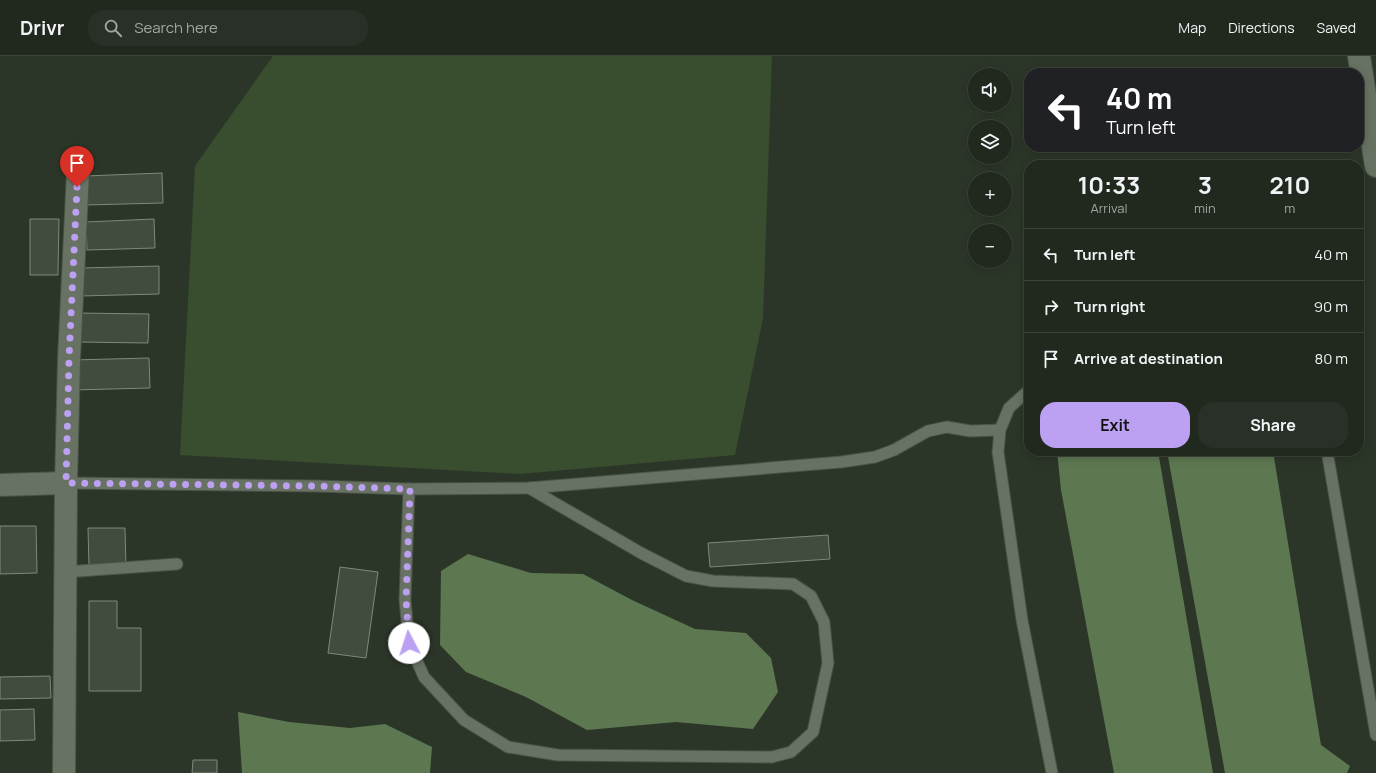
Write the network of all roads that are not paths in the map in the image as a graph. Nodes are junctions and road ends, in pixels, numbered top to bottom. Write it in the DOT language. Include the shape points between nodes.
graph roads {
  1 [pos="1358,56"];
  2 [pos="1360,68"];
  3 [pos="1364,93"];
  4 [pos="1376,166"];
  5 [pos="78,172"];
  6 [pos="1024,394"];
  7 [pos="1000,430"];
  8 [pos="1328,456"];
  9 [pos="66,483"];
  10 [pos="0,485"];
  11 [pos="529,488"];
  12 [pos="410,489"];
  13 [pos="178,564"];
  14 [pos="64,572"];
  15 [pos="1376,735"];
  16 [pos="64,773"];
  17 [pos="1052,773"];
  1 -- 2 [label="street"];
  3 -- 4 [label="street"];
  5 -- 9 [label="street" via="69,352"];
  6 -- 7 [label="lane" via="1009,408"];
  7 -- 11 [label="lane" via="970,431 947,427 928,431 894,450 875,457 841,462"];
  7 -- 17 [label="lane" via="998,452 1022,620"];
  8 -- 15 [label="lane"];
  9 -- 10 [label="street"];
  9 -- 12 [label="lane"];
  9 -- 14 [label="street"];
  11 -- 12 [label="lane"];
  11 -- 12 [label="lane" via="686,576 713,581 793,584 811,596 824,622 828,663 813,732 791,752 772,757 558,755 508,747 464,720 424,677 409,643 406,600"];
  13 -- 14 [label="lane"];
  14 -- 16 [label="street"];
}
